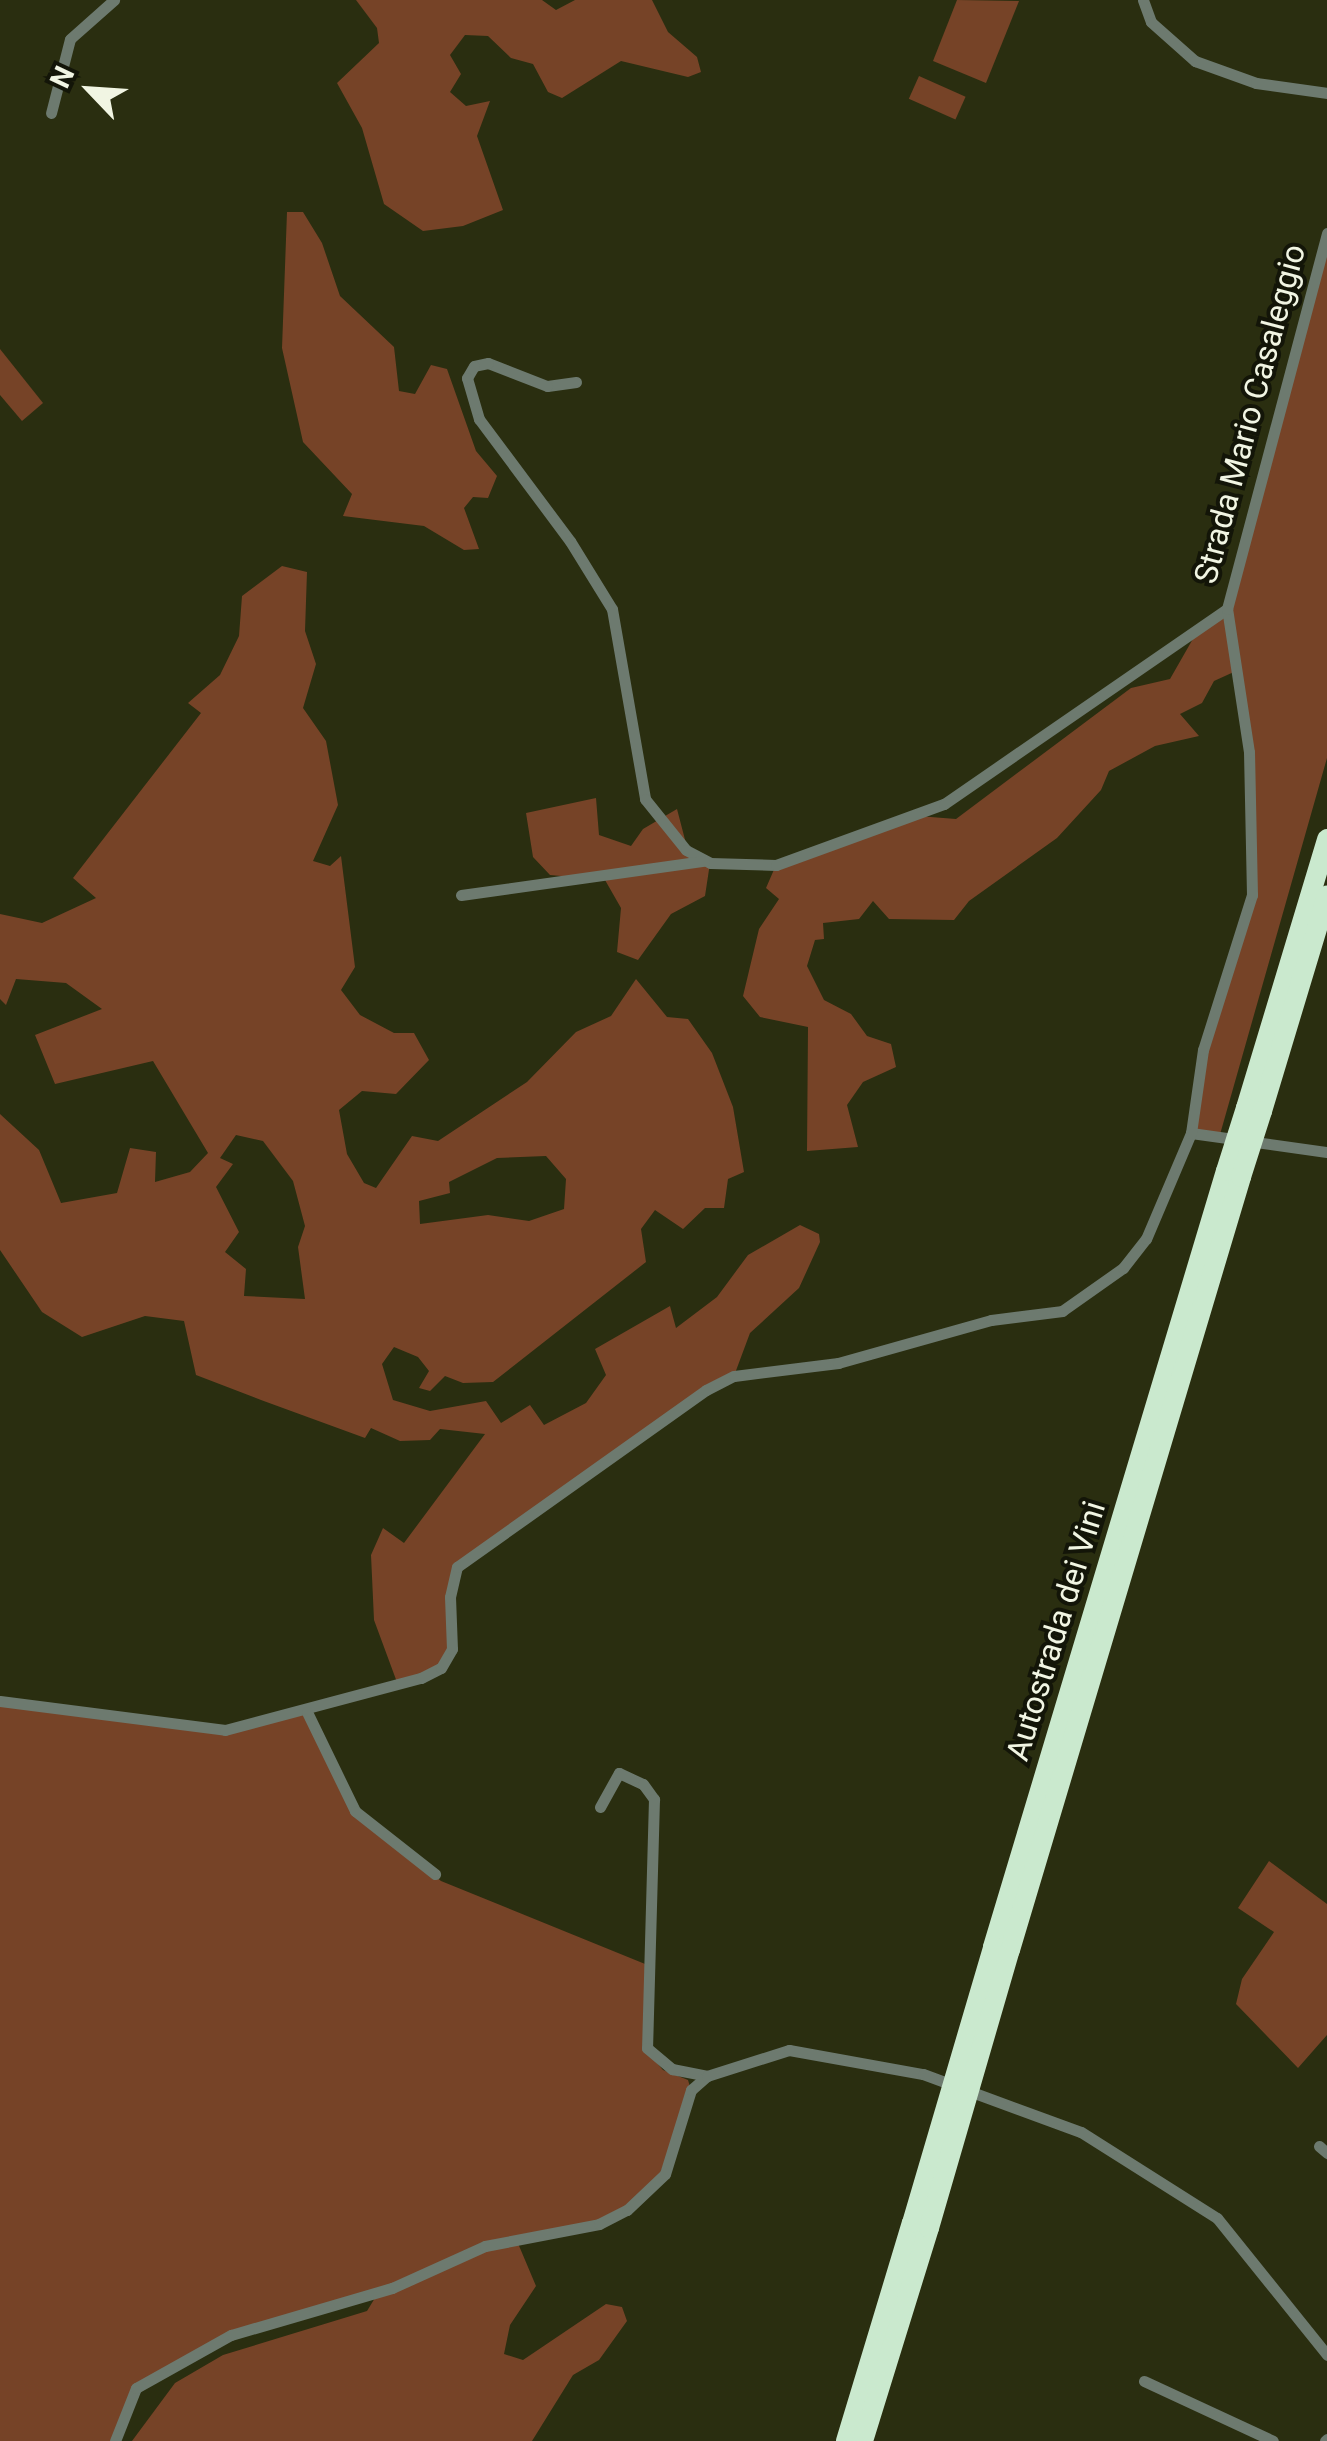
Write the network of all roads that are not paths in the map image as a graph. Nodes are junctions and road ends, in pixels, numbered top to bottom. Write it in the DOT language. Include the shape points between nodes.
graph roads {
  1 [pos="114,0"];
  2 [pos="1143,0"];
  3 [pos="1327,93"];
  4 [pos="52,113"];
  5 [pos="1327,233"];
  6 [pos="576,382"];
  7 [pos="1227,609"];
  8 [pos="1327,839"];
  9 [pos="704,861"];
  10 [pos="461,895"];
  11 [pos="1327,896"];
  12 [pos="1254,1110"];
  13 [pos="1191,1134"];
  14 [pos="1327,1152"];
  15 [pos="0,1700"];
  16 [pos="306,1712"];
  17 [pos="600,1807"];
  18 [pos="436,1874"];
  19 [pos="707,2076"];
  20 [pos="920,2226"];
  21 [pos="1327,2355"];
  22 [pos="1144,2382"];
  23 [pos="115,2441"];
  24 [pos="846,2441"];
  25 [pos="864,2441"];
  26 [pos="1273,2441"];
  1 -- 4 [label="street" via="70,39"];
  2 -- 3 [label="street" via="1152,22 1195,61 1256,83"];
  5 -- 7 [label="street, Strada Mario Casaleggio"];
  6 -- 9 [label="street" via="547,386 488,364 474,366 467,378 479,419 600,583 616,628 645,798 686,850"];
  7 -- 9 [label="street" via="944,804 776,865"];
  7 -- 13 [label="street" via="1250,752 1252,895 1203,1050"];
  8 -- 12 [label="highway, Autostrada dei Vini"];
  9 -- 10 [label="street"];
  11 -- 12 [label="highway, Autostrada dei Vini"];
  12 -- 20 [label="highway, Autostrada dei Vini, bridge"];
  13 -- 14 [label="street"];
  13 -- 16 [label="street" via="1146,1238 1093,1294 1062,1310 991,1320 838,1363 734,1376 706,1390 457,1567 450,1598 452,1648 441,1668"];
  15 -- 16 [label="street" via="225,1730"];
  16 -- 18 [label="street" via="355,1811"];
  17 -- 19 [label="street" via="619,1774 644,1784 654,1799 648,2048 672,2069"];
  19 -- 21 [label="street" via="789,2050 812,2050 922,2074 1033,2110 1081,2132 1217,2218"];
  19 -- 23 [label="street" via="683,2106 665,2174 627,2210 598,2224 485,2246 392,2288 231,2335 136,2388"];
  20 -- 24 [label="highway, Autostrada dei Vini"];
  20 -- 25 [label="highway, Autostrada dei Vini"];
  22 -- 26 [label="street"];
}
